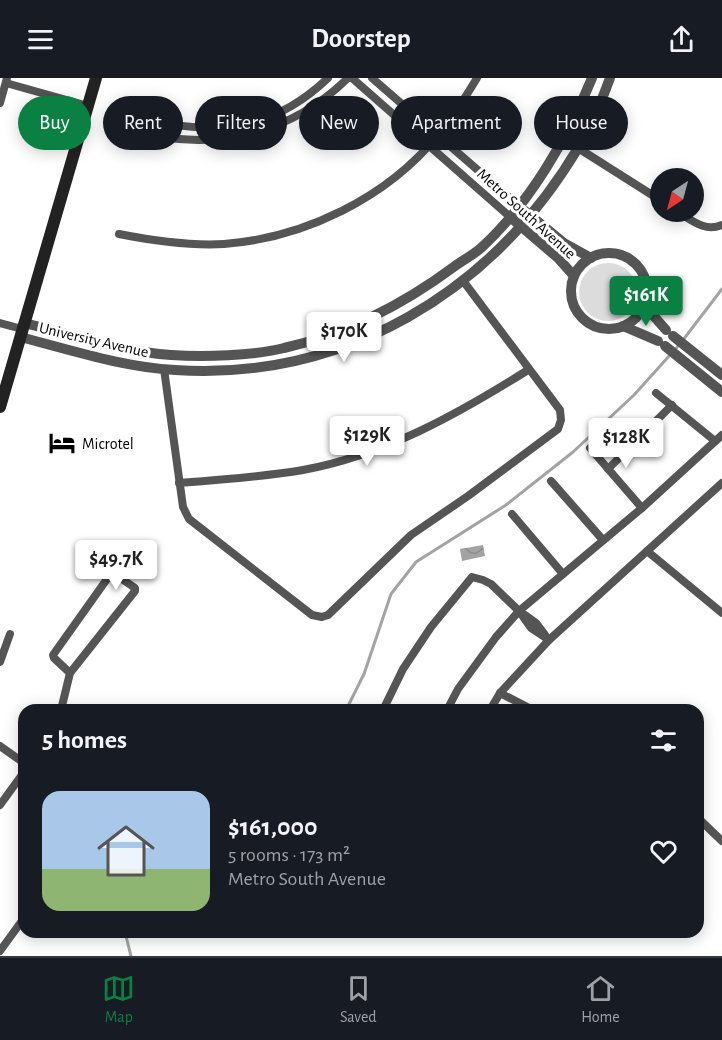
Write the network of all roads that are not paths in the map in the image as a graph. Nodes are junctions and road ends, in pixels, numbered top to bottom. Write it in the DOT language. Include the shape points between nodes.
graph roads {
  1 [pos="96,78"];
  2 [pos="328,78"];
  3 [pos="350,78"];
  4 [pos="372,78"];
  5 [pos="477,78"];
  6 [pos="592,78"];
  7 [pos="610,78"];
  8 [pos="7,80"];
  9 [pos="59,96"];
  10 [pos="91,96"];
  11 [pos="393,96"];
  12 [pos="466,96"];
  13 [pos="602,96"];
  14 [pos="0,103"];
  15 [pos="391,113"];
  16 [pos="75,150"];
  17 [pos="425,150"];
  18 [pos="434,150"];
  19 [pos="455,150"];
  20 [pos="577,150"];
  21 [pos="581,150"];
  22 [pos="650,194"];
  23 [pos="519,206"];
  24 [pos="509,216"];
  25 [pos="531,216"];
  26 [pos="696,222"];
  27 [pos="722,225"];
  28 [pos="521,228"];
  29 [pos="119,234"];
  30 [pos="591,258"];
  31 [pos="574,276"];
  32 [pos="464,282"];
  33 [pos="644,305"];
  34 [pos="0,323"];
  35 [pos="623,326"];
  36 [pos="22,330"];
  37 [pos="164,369"];
  38 [pos="528,370"];
  39 [pos="722,375"];
  40 [pos="722,392"];
  41 [pos="656,393"];
  42 [pos="672,405"];
  43 [pos="0,407"];
  44 [pos="719,438"];
  45 [pos="590,448"];
  46 [pos="608,469"];
  47 [pos="551,481"];
  48 [pos="179,483"];
  49 [pos="722,483"];
  50 [pos="642,508"];
  51 [pos="512,514"];
  52 [pos="603,540"];
  53 [pos="647,551"];
  54 [pos="563,574"];
  55 [pos="519,611"];
  56 [pos="722,613"];
  57 [pos="10,634"];
  58 [pos="549,640"];
  59 [pos="0,662"];
  60 [pos="70,674"];
  61 [pos="500,693"];
  62 [pos="62,704"];
  63 [pos="386,704"];
  64 [pos="450,704"];
  65 [pos="494,704"];
  66 [pos="521,704"];
  67 [pos="0,746"];
  68 [pos="18,759"];
  69 [pos="18,780"];
  70 [pos="0,805"];
  71 [pos="704,824"];
  72 [pos="722,841"];
  73 [pos="18,926"];
  74 [pos="0,951"];
  1 -- 10 [label="main road"];
  2 -- 3 [label="street" via="292,106 239,126 216,129 164,124 126,114 122,127 189,140 237,138 295,117"];
  3 -- 15 [label="street, Metro South Avenue"];
  4 -- 11 [label="street, Metro South Avenue"];
  5 -- 12 [label="street"];
  6 -- 23 [label="street, University Avenue" via="562,144"];
  7 -- 13 [label="street, University Avenue"];
  8 -- 9 [label="street"];
  8 -- 14 [label="street"];
  16 -- 36 [label="main road"];
  17 -- 29 [label="street" via="379,189 291,231 212,244 154,241"];
  18 -- 24 [label="street, Metro South Avenue"];
  19 -- 23 [label="street, Metro South Avenue"];
  20 -- 25 [label="street, University Avenue"];
  21 -- 22 [label="street"];
  23 -- 24 [label="street, University Avenue"];
  23 -- 25 [label="street, Metro South Avenue"];
  24 -- 28 [label="street, Metro South Avenue"];
  24 -- 36 [label="street, University Avenue" via="480,248 425,289 376,315 283,349 223,355 169,354"];
  25 -- 28 [label="street, University Avenue"];
  25 -- 30 [label="street, Metro South Avenue" via="564,243"];
  26 -- 27 [label="street" via="711,229"];
  28 -- 31 [label="street, Metro South Avenue"];
  28 -- 32 [label="street, University Avenue"];
  30 -- 31 [label="street, Metro South Avenue"];
  30 -- 33 [label="street, Metro South Avenue" via="610,254 633,263 646,285"];
  31 -- 35 [label="street, Metro South Avenue" via="572,298 582,318 601,328"];
  32 -- 37 [label="street, University Avenue" via="386,330 338,350 285,364 230,370"];
  32 -- 38 [label="street"];
  33 -- 35 [label="street" via="636,318"];
  33 -- 39 [label="street" via="671,334"];
  34 -- 36 [label="street"];
  35 -- 40 [label="street, Metro South Avenue" via="663,344"];
  36 -- 37 [label="street, University Avenue" via="121,363"];
  36 -- 43 [label="main road"];
  37 -- 48 [label="street"];
  38 -- 48 [label="street" via="474,404 413,435 351,458 302,470"];
  38 -- 48 [label="street" via="560,410 558,429 411,535 322,617 312,615 196,526 183,507"];
  41 -- 42 [label="street"];
  42 -- 44 [label="street"];
  42 -- 46 [label="street"];
  44 -- 50 [label="street"];
  45 -- 46 [label="street"];
  46 -- 50 [label="street"];
  47 -- 52 [label="street"];
  49 -- 53 [label="street"];
  50 -- 52 [label="street"];
  51 -- 54 [label="street"];
  52 -- 54 [label="street"];
  53 -- 56 [label="street"];
  53 -- 58 [label="street"];
  54 -- 55 [label="street"];
  55 -- 58 [label="street" via="531,628"];
  55 -- 63 [label="street" via="491,584 470,579 431,627"];
  55 -- 64 [label="street" via="464,680"];
  57 -- 59 [label="street"];
  58 -- 61 [label="street"];
  60 -- 60 [label="street" via="53,655 112,572 135,591"];
  60 -- 62 [label="street"];
  61 -- 65 [label="street"];
  61 -- 66 [label="street"];
  67 -- 68 [label="street"];
  69 -- 70 [label="street"];
  71 -- 72 [label="street"];
  73 -- 74 [label="street"];
}
